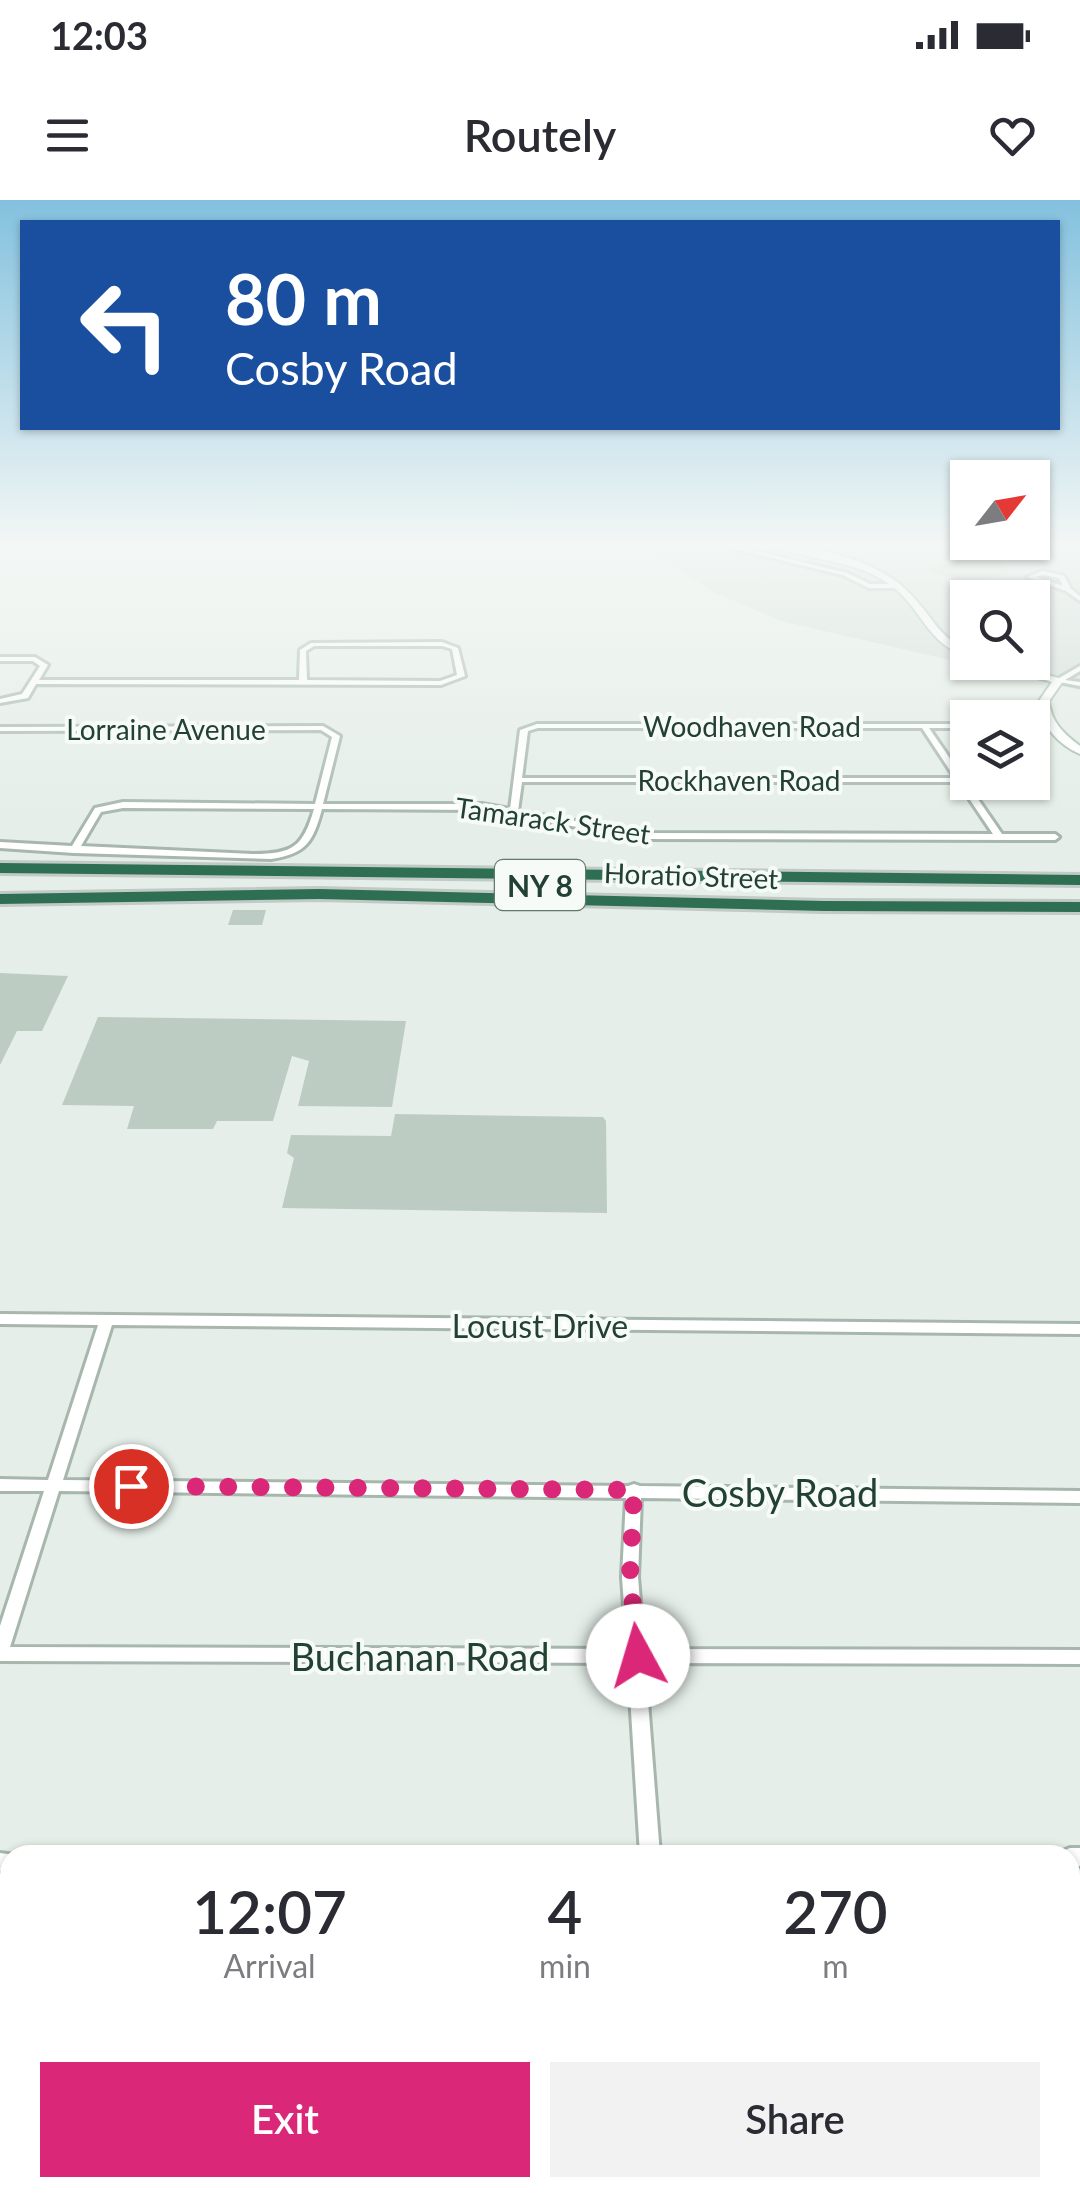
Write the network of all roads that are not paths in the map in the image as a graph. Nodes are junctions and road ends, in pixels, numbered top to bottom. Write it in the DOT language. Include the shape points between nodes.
graph roads {
  1 [pos="0,660"];
  2 [pos="1080,668"];
  3 [pos="1050,679"];
  4 [pos="1058,681"];
  5 [pos="35,682"];
  6 [pos="303,683"];
  7 [pos="1080,684"];
  8 [pos="0,701"];
  9 [pos="924,726"];
  10 [pos="950,726"];
  11 [pos="1051,726"];
  12 [pos="0,729"];
  13 [pos="1080,751"];
  14 [pos="950,766"];
  15 [pos="519,780"];
  16 [pos="950,780"];
  17 [pos="973,800"];
  18 [pos="316,805"];
  19 [pos="514,810"];
  20 [pos="999,837"];
  21 [pos="1055,837"];
  22 [pos="0,845"];
  23 [pos="74,850"];
  24 [pos="0,857"];
  25 [pos="0,868"];
  26 [pos="261,872"];
  27 [pos="1080,878"];
  28 [pos="0,884"];
  29 [pos="265,895"];
  30 [pos="0,898"];
  31 [pos="1079,901"];
  32 [pos="0,1320"];
  33 [pos="106,1321"];
  34 [pos="1080,1329"];
  35 [pos="0,1485"];
  36 [pos="54,1486"];
  37 [pos="634,1490"];
  38 [pos="1080,1496"];
  39 [pos="0,1653"];
  40 [pos="638,1656"];
  41 [pos="1080,1657"];
  42 [pos="649,1845"];
  1 -- 5 [label="street" via="44,662"];
  2 -- 4 [label="street"];
  3 -- 4 [label="street"];
  4 -- 7 [label="street"];
  4 -- 11 [label="street" via="1044,701"];
  5 -- 6 [label="street"];
  5 -- 8 [label="street" via="22,698"];
  6 -- 6 [label="street" via="304,649 319,643 458,651 461,676 453,681"];
  9 -- 10 [label="street, Woodhaven Road"];
  9 -- 14 [label="street"];
  9 -- 15 [label="street, Woodhaven Road" via="537,726 524,730"];
  11 -- 13 [label="street"];
  12 -- 18 [label="street, Lorraine Avenue" via="332,730 336,736"];
  15 -- 16 [label="street, Rockhaven Road"];
  15 -- 19 [label="street"];
  17 -- 20 [label="street"];
  18 -- 19 [label="street, Tamarack Street"];
  18 -- 23 [label="street, Tamarack Street" via="113,805 98,810"];
  18 -- 23 [label="street" via="309,837 284,854"];
  19 -- 20 [label="street, Tamarack Street" via="644,836"];
  20 -- 21 [label="street, Tamarack Street"];
  22 -- 23 [label="street"];
  24 -- 26 [label="highway"];
  25 -- 26 [label="highway, NY 8"];
  26 -- 27 [label="highway, NY 8"];
  28 -- 29 [label="highway"];
  28 -- 31 [label="highway, NY 8" via="746,889"];
  29 -- 30 [label="highway, Horatio Street"];
  29 -- 31 [label="highway, Horatio Street"];
  32 -- 33 [label="street, Locust Drive"];
  33 -- 34 [label="street, Locust Drive"];
  33 -- 36 [label="street"];
  35 -- 36 [label="street, Cosby Road"];
  36 -- 37 [label="street, Cosby Road"];
  36 -- 39 [label="street"];
  37 -- 38 [label="street, Cosby Road"];
  37 -- 40 [label="street" via="630,1576"];
  39 -- 40 [label="street, Buchanan Road"];
  40 -- 41 [label="street, Buchanan Road"];
  40 -- 42 [label="street"];
}
